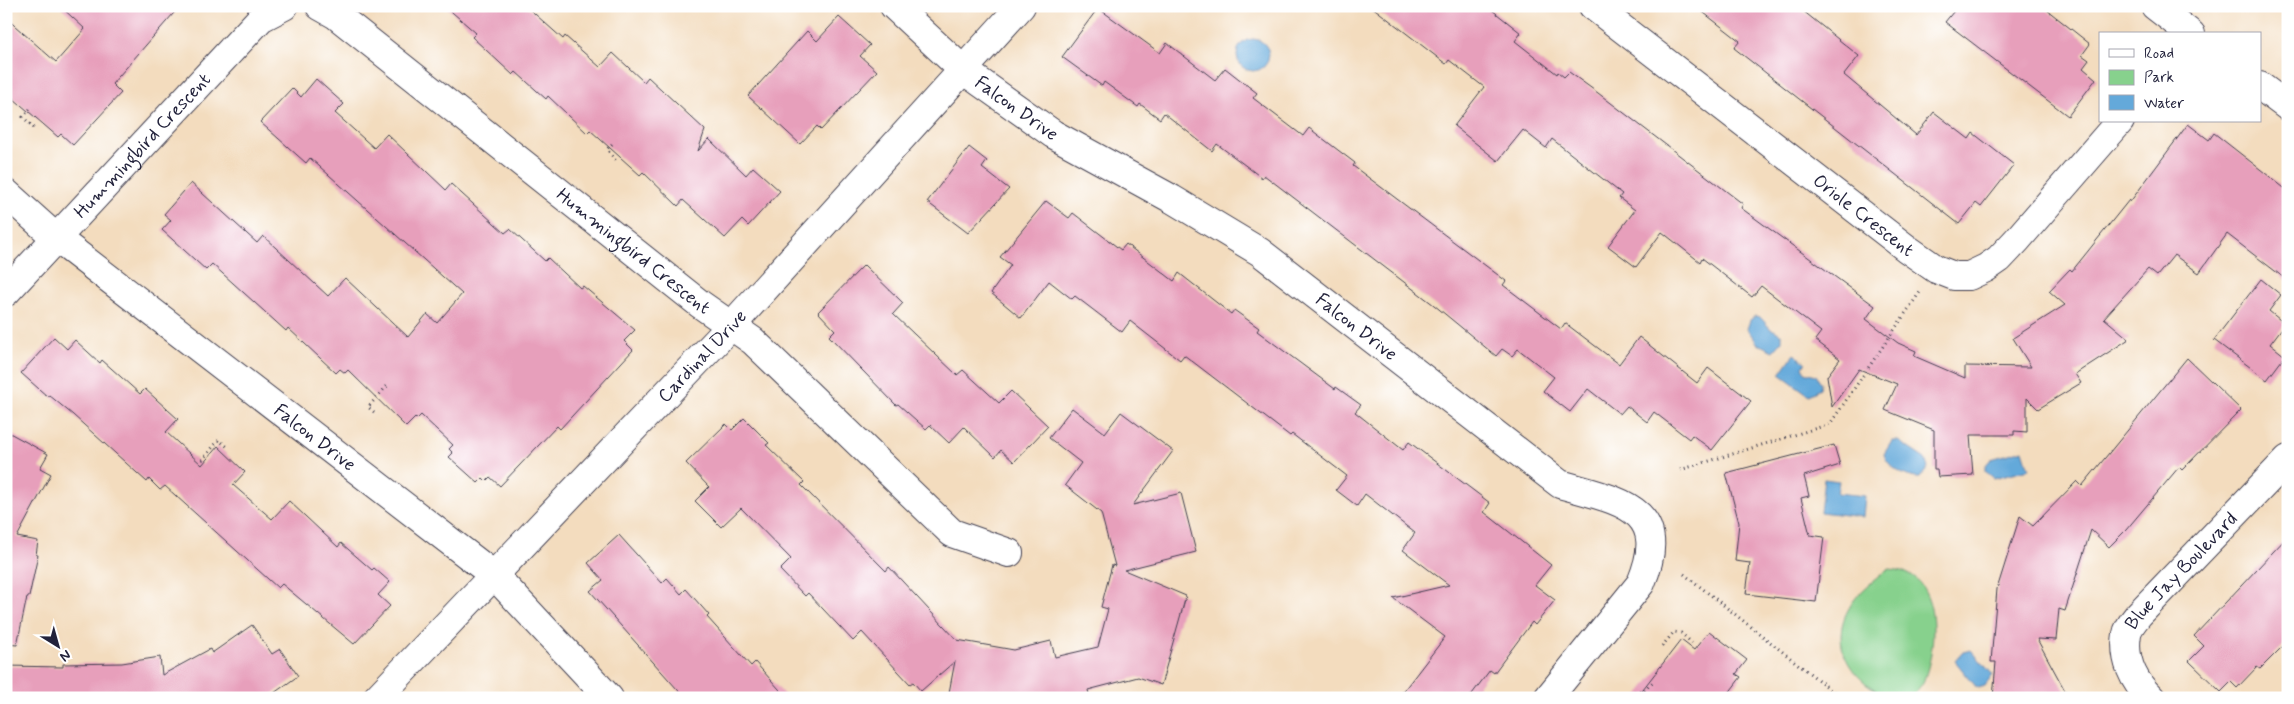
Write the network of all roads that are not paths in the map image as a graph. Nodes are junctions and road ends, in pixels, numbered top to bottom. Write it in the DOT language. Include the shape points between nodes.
graph roads {
  1 [pos="284,6"];
  2 [pos="320,6"];
  3 [pos="894,6"];
  4 [pos="1021,6"];
  5 [pos="1593,6"];
  6 [pos="2156,6"];
  7 [pos="2188,32"];
  8 [pos="963,70"];
  9 [pos="2262,88"];
  10 [pos="2288,107"];
  11 [pos="2119,122"];
  12 [pos="6,194"];
  13 [pos="55,237"];
  14 [pos="6,292"];
  15 [pos="732,326"];
  16 [pos="2288,459"];
  17 [pos="1009,553"];
  18 [pos="495,576"];
  19 [pos="377,698"];
  20 [pos="609,698"];
  21 [pos="1548,698"];
  22 [pos="2151,698"];
  1 -- 13 [label="street, Hummingbird Crescent" via="261,18"];
  2 -- 15 [label="street, Hummingbird Crescent" via="336,15"];
  3 -- 8 [label="street, Falcon Drive"];
  4 -- 8 [label="street, Cardinal Drive"];
  5 -- 11 [label="street, Oriole Crescent" via="1853,208 1936,269 1954,276 1969,276 1999,259"];
  6 -- 7 [label="street"];
  8 -- 15 [label="street, Cardinal Drive"];
  8 -- 21 [label="street, Falcon Drive" via="1053,134 1249,244 1560,484 1619,501 1640,515 1649,531 1652,547 1641,583"];
  9 -- 10 [label="street"];
  12 -- 13 [label="street, Falcon Drive"];
  13 -- 14 [label="street, Hummingbird Crescent"];
  13 -- 18 [label="street, Falcon Drive"];
  15 -- 17 [label="street, Hummingbird Crescent" via="753,341 952,533"];
  15 -- 18 [label="street, Cardinal Drive"];
  16 -- 22 [label="street, Blue Jay Boulevard" via="2139,614 2127,632 2127,664"];
  18 -- 19 [label="street, Cardinal Drive"];
  18 -- 20 [label="street, Falcon Drive"];
}
